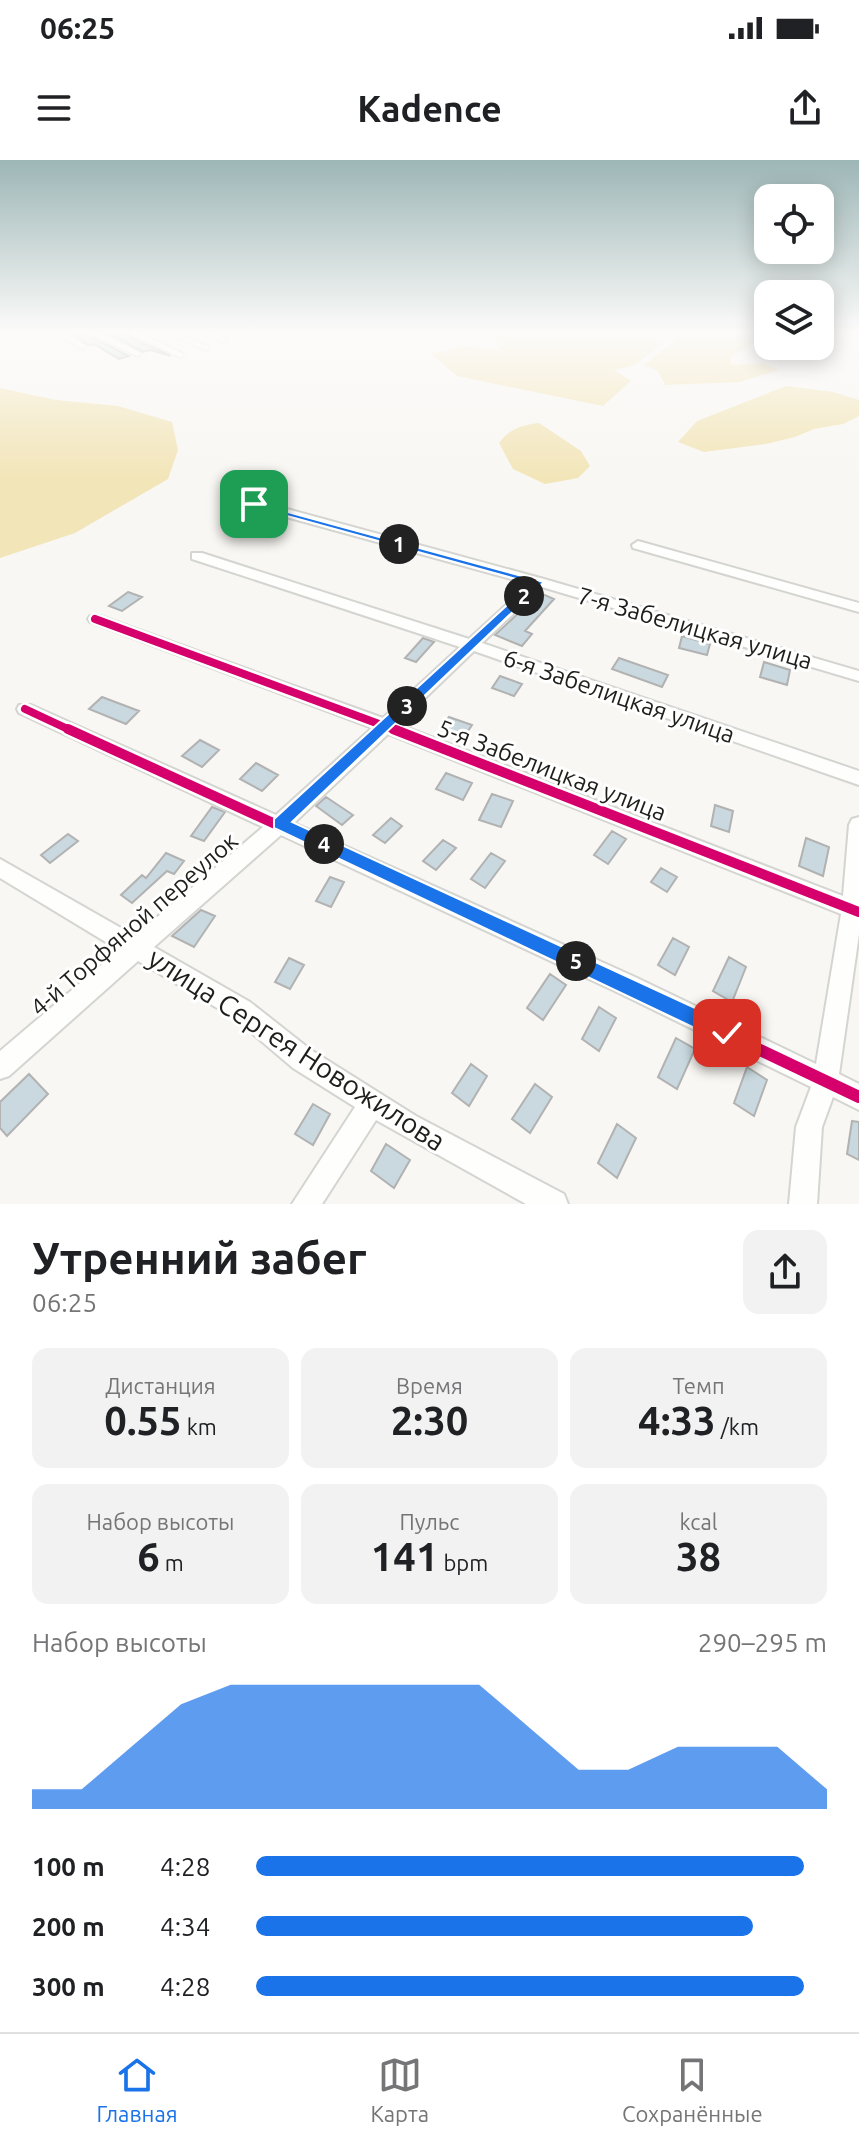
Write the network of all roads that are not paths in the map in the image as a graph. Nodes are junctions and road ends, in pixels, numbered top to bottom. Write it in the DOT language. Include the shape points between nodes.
graph roads {
  1 [pos="254,504"];
  2 [pos="638,545"];
  3 [pos="197,556"];
  4 [pos="539,582"];
  5 [pos="859,608"];
  6 [pos="95,619"];
  7 [pos="471,645"];
  8 [pos="859,676"];
  9 [pos="25,709"];
  10 [pos="386,726"];
  11 [pos="859,778"];
  12 [pos="280,824"];
  13 [pos="859,825"];
  14 [pos="0,868"];
  15 [pos="856,911"];
  16 [pos="139,947"];
  17 [pos="0,1067"];
  18 [pos="826,1081"];
  19 [pos="859,1097"];
  20 [pos="372,1103"];
  21 [pos="306,1204"];
  22 [pos="554,1204"];
  23 [pos="803,1204"];
  1 -- 4 [label="street, 7-я Забелицкая улица"];
  2 -- 5 [label="street"];
  3 -- 7 [label="street, 6-я Забелицкая улица"];
  4 -- 7 [label="street, 4-й Торфяной переулок"];
  4 -- 8 [label="street, 7-я Забелицкая улица"];
  6 -- 10 [label="street, 5-я Забелицкая улица"];
  7 -- 10 [label="street, 4-й Торфяной переулок"];
  7 -- 11 [label="street, 6-я Забелицкая улица"];
  9 -- 12 [label="street"];
  10 -- 12 [label="street, 4-й Торфяной переулок"];
  10 -- 15 [label="street, 5-я Забелицкая улица"];
  12 -- 16 [label="street, 4-й Торфяной переулок"];
  12 -- 18 [label="street"];
  13 -- 15 [label="street"];
  14 -- 16 [label="street, улица Сергея Новожилова"];
  15 -- 18 [label="street"];
  16 -- 17 [label="street, 4-й Торфяной переулок"];
  16 -- 20 [label="street, улица Сергея Новожилова" via="242,1010 302,1059"];
  18 -- 19 [label="street"];
  18 -- 23 [label="street" via="809,1127"];
  20 -- 21 [label="street"];
  20 -- 22 [label="street, улица Сергея Новожилова"];
}
